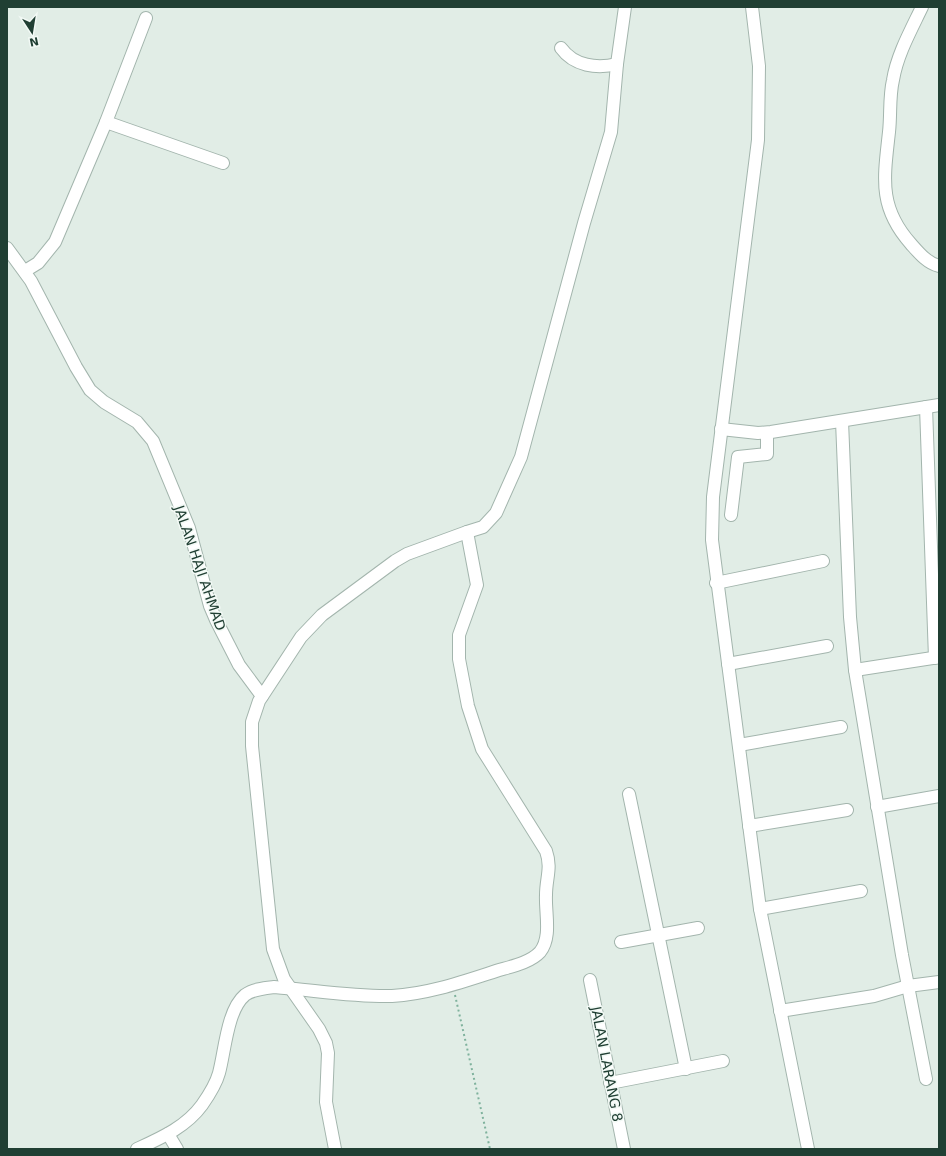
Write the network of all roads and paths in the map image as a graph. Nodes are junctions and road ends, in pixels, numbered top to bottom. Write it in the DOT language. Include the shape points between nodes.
graph roads {
  1 [pos="625,7"];
  2 [pos="752,7"];
  3 [pos="922,7"];
  4 [pos="146,18"];
  5 [pos="561,48"];
  6 [pos="617,64"];
  7 [pos="106,122"];
  8 [pos="223,163"];
  9 [pos="7,248"];
  10 [pos="939,266"];
  11 [pos="25,271"];
  12 [pos="939,405"];
  13 [pos="926,407"];
  14 [pos="842,421"];
  15 [pos="722,429"];
  16 [pos="767,433"];
  17 [pos="934,490"];
  18 [pos="731,514"];
  19 [pos="467,532"];
  20 [pos="823,561"];
  21 [pos="935,574"];
  22 [pos="716,583"];
  23 [pos="827,646"];
  24 [pos="937,657"];
  25 [pos="728,664"];
  26 [pos="855,670"];
  27 [pos="262,696"];
  28 [pos="841,727"];
  29 [pos="739,745"];
  30 [pos="629,794"];
  31 [pos="939,796"];
  32 [pos="877,807"];
  33 [pos="847,810"];
  34 [pos="749,826"];
  35 [pos="861,891"];
  36 [pos="760,909"];
  37 [pos="698,928"];
  38 [pos="658,936"];
  39 [pos="621,942"];
  40 [pos="590,980"];
  41 [pos="939,982"];
  42 [pos="453,986"];
  43 [pos="908,986"];
  44 [pos="289,988"];
  45 [pos="780,1011"];
  46 [pos="723,1061"];
  47 [pos="686,1069"];
  48 [pos="926,1079"];
  49 [pos="610,1083"];
  50 [pos="168,1134"];
  51 [pos="137,1149"];
  52 [pos="177,1149"];
  53 [pos="335,1149"];
  54 [pos="490,1149"];
  55 [pos="624,1149"];
  56 [pos="808,1149"];
  1 -- 6 [label="street"];
  2 -- 15 [label="street" via="759,66 758,140"];
  3 -- 10 [label="street" via="893,80 884,178 889,209 897,227 923,258 932,265"];
  4 -- 7 [label="street"];
  5 -- 6 [label="street" via="565,54 590,66 604,68"];
  6 -- 19 [label="street" via="611,132 521,457 496,513 483,527"];
  7 -- 8 [label="street"];
  7 -- 11 [label="street" via="55,242 38,263"];
  9 -- 11 [label="street, JALAN HAJI AHMAD"];
  11 -- 27 [label="street, JALAN HAJI AHMAD" via="90,390 104,402 137,422 153,441 189,528 210,606 238,665"];
  12 -- 13 [label="street"];
  13 -- 14 [label="street"];
  13 -- 17 [label="street"];
  14 -- 16 [label="street"];
  14 -- 26 [label="street" via="850,617"];
  15 -- 16 [label="street"];
  15 -- 22 [label="street" via="711,523"];
  16 -- 18 [label="street" via="767,454 738,456"];
  17 -- 21 [label="street"];
  19 -- 27 [label="street" via="395,560 322,615 301,637"];
  19 -- 42 [label="street" via="477,585 459,635 459,659 468,706 482,749 546,851 550,862 546,895 547,930 545,943 539,953 522,962"];
  20 -- 22 [label="street"];
  21 -- 24 [label="street"];
  22 -- 25 [label="street"];
  23 -- 25 [label="street"];
  24 -- 26 [label="street"];
  25 -- 29 [label="street"];
  26 -- 32 [label="street"];
  27 -- 44 [label="street" via="252,722 252,746 273,949"];
  28 -- 29 [label="street"];
  29 -- 34 [label="street"];
  30 -- 38 [label="street"];
  31 -- 32 [label="street"];
  32 -- 43 [label="street"];
  33 -- 34 [label="street"];
  34 -- 36 [label="street"];
  35 -- 36 [label="street"];
  36 -- 45 [label="street"];
  37 -- 38 [label="street"];
  38 -- 39 [label="street"];
  38 -- 47 [label="street"];
  40 -- 49 [label="street, JALAN LARANG 8"];
  41 -- 43 [label="street"];
  42 -- 44 [label="street" via="393,996"];
  42 -- 54 [label="path"];
  43 -- 45 [label="street" via="874,996"];
  43 -- 48 [label="street"];
  44 -- 50 [label="street" via="262,988 246,995 238,1004 233,1014 219,1074 211,1091 202,1106 187,1122"];
  44 -- 53 [label="street" via="319,1029 326,1043 326,1102"];
  45 -- 56 [label="street"];
  46 -- 47 [label="street"];
  47 -- 49 [label="street"];
  49 -- 55 [label="street, JALAN LARANG 8"];
  50 -- 51 [label="street"];
  50 -- 52 [label="street"];
}
